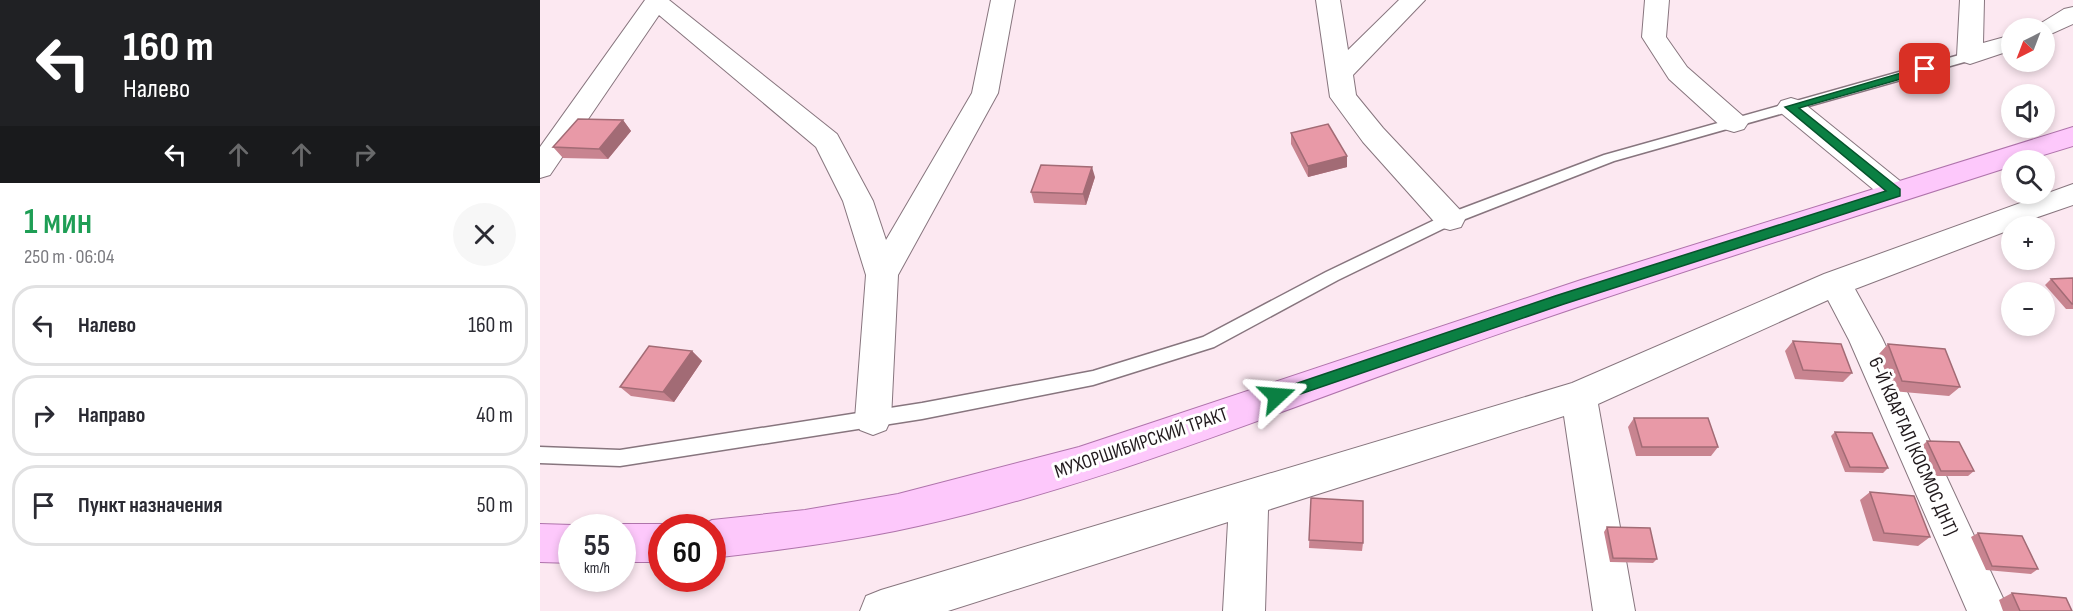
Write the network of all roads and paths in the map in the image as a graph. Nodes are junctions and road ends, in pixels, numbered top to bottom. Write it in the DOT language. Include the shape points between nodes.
graph roads {
  1 [pos="657,0"];
  2 [pos="1003,0"];
  3 [pos="1328,0"];
  4 [pos="1413,0"];
  5 [pos="1657,0"];
  6 [pos="1972,0"];
  7 [pos="2073,14"];
  8 [pos="2055,24"];
  9 [pos="2001,46"];
  10 [pos="1970,56"];
  11 [pos="1339,74"];
  12 [pos="1791,107"];
  13 [pos="1734,123"];
  14 [pos="2073,136"];
  15 [pos="540,168"];
  16 [pos="1896,192"];
  17 [pos="2069,204"];
  18 [pos="1450,219"];
  19 [pos="882,275"];
  20 [pos="1835,283"];
  21 [pos="1579,396"];
  22 [pos="873,418"];
  23 [pos="540,455"];
  24 [pos="1249,497"];
  25 [pos="726,537"];
  26 [pos="540,543"];
  27 [pos="558,544"];
  28 [pos="880,611"];
  29 [pos="1244,611"];
  30 [pos="1614,611"];
  31 [pos="1988,611"];
  1 -- 15 [label="street"];
  1 -- 19 [label="street" via="827,141 858,201"];
  2 -- 19 [label="street" via="985,93"];
  3 -- 11 [label="street"];
  4 -- 11 [label="street"];
  5 -- 13 [label="street" via="1654,37 1678,73"];
  6 -- 10 [label="street"];
  7 -- 8 [label="street"];
  9 -- 10 [label="street"];
  10 -- 12 [label="lane"];
  11 -- 18 [label="street" via="1343,97"];
  12 -- 13 [label="lane"];
  12 -- 16 [label="street"];
  13 -- 18 [label="lane" via="1609,158"];
  14 -- 16 [label="main road, МУХОРШИБИРСКИЙ ТРАКТ"];
  16 -- 25 [label="main road, МУХОРШИБИРСКИЙ ТРАКТ" via="1548,304 1026,481 880,516"];
  17 -- 20 [label="street"];
  18 -- 22 [label="lane" via="1208,342 1093,378"];
  19 -- 22 [label="street"];
  20 -- 21 [label="street"];
  20 -- 31 [label="street, 6-Й КВАРТАЛ (КОСМОС ДНТ)" via="1865,338"];
  21 -- 24 [label="street"];
  21 -- 30 [label="street"];
  22 -- 23 [label="lane" via="620,458"];
  24 -- 28 [label="street"];
  24 -- 29 [label="street"];
  26 -- 27 [label="main road"];
}
